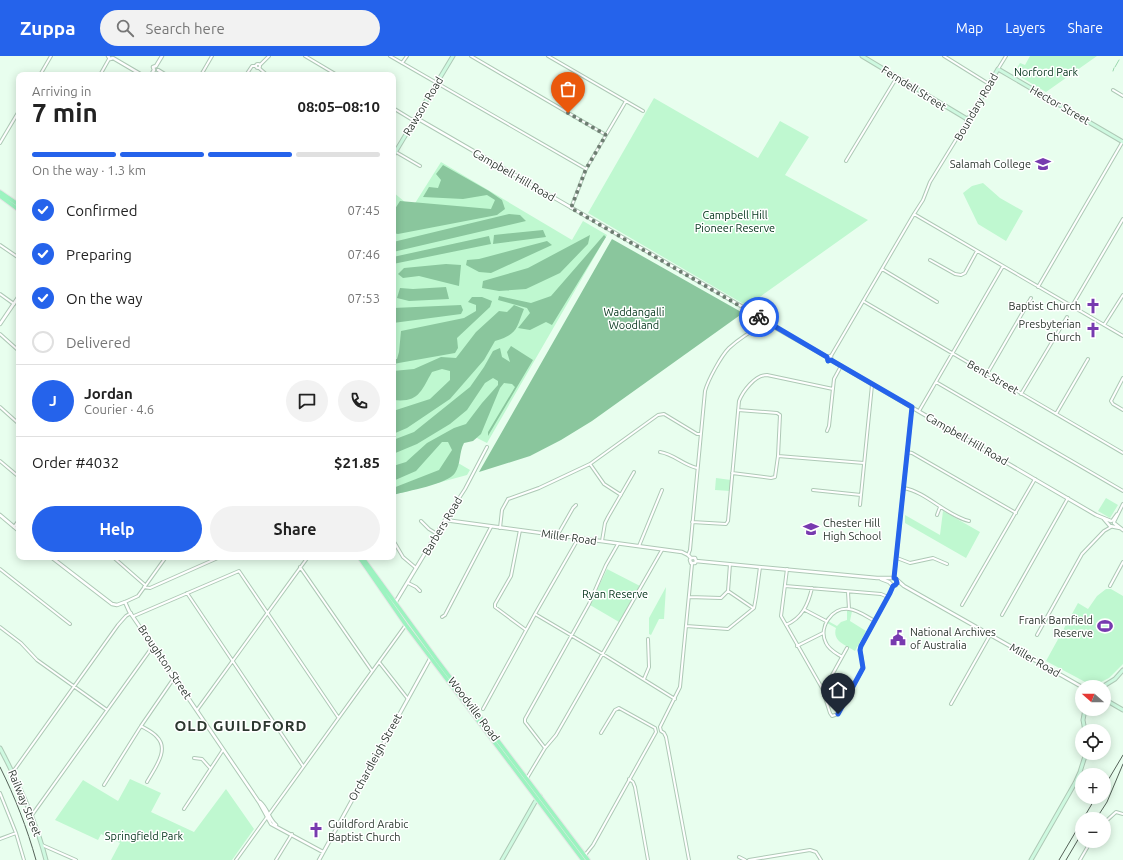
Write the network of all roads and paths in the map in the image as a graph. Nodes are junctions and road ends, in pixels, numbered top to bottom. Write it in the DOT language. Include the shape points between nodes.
graph roads {
  1 [pos="51,56"];
  2 [pos="162,56"];
  3 [pos="212,56"];
  4 [pos="269,56"];
  5 [pos="305,56"];
  6 [pos="390,56"];
  7 [pos="407,56"];
  8 [pos="453,56"];
  9 [pos="471,56"];
  10 [pos="548,56"];
  11 [pos="862,56"];
  12 [pos="944,56"];
  13 [pos="1006,56"];
  14 [pos="109,57"];
  15 [pos="114,57"];
  16 [pos="402,63"];
  17 [pos="260,65"];
  18 [pos="156,66"];
  19 [pos="256,66"];
  20 [pos="259,68"];
  21 [pos="998,69"];
  22 [pos="154,70"];
  23 [pos="158,70"];
  24 [pos="42,72"];
  25 [pos="102,72"];
  26 [pos="137,72"];
  27 [pos="161,72"];
  28 [pos="203,72"];
  29 [pos="248,72"];
  30 [pos="264,72"];
  31 [pos="332,72"];
  32 [pos="897,77"];
  33 [pos="437,83"];
  34 [pos="990,84"];
  35 [pos="1113,90"];
  36 [pos="1123,96"];
  37 [pos="626,101"];
  38 [pos="396,110"];
  39 [pos="643,111"];
  40 [pos="16,116"];
  41 [pos="416,119"];
  42 [pos="967,119"];
  43 [pos="606,135"];
  44 [pos="1123,142"];
  45 [pos="0,143"];
  46 [pos="396,152"];
  47 [pos="846,162"];
  48 [pos="420,166"];
  49 [pos="586,169"];
  50 [pos="0,192"];
  51 [pos="0,196"];
  52 [pos="16,203"];
  53 [pos="16,208"];
  54 [pos="571,208"];
  55 [pos="914,214"];
  56 [pos="1123,219"];
  57 [pos="0,245"];
  58 [pos="978,251"];
  59 [pos="16,256"];
  60 [pos="930,260"];
  61 [pos="1004,266"];
  62 [pos="882,269"];
  63 [pos="1038,286"];
  64 [pos="0,294"];
  65 [pos="1123,295"];
  66 [pos="1031,298"];
  67 [pos="16,301"];
  68 [pos="863,301"];
  69 [pos="937,302"];
  70 [pos="14,304"];
  71 [pos="1072,306"];
  72 [pos="757,317"];
  73 [pos="1067,317"];
  74 [pos="766,323"];
  75 [pos="0,324"];
  76 [pos="1104,325"];
  77 [pos="773,326"];
  78 [pos="755,329"];
  79 [pos="0,334"];
  80 [pos="1123,336"];
  81 [pos="16,347"];
  82 [pos="952,354"];
  83 [pos="831,358"];
  84 [pos="1088,359"];
  85 [pos="841,366"];
  86 [pos="987,374"];
  87 [pos="1123,378"];
  88 [pos="936,382"];
  89 [pos="872,384"];
  90 [pos="833,389"];
  91 [pos="1021,394"];
  92 [pos="0,407"];
  93 [pos="912,407"];
  94 [pos="738,410"];
  95 [pos="1123,410"];
  96 [pos="919,411"];
  97 [pos="1056,414"];
  98 [pos="16,421"];
  99 [pos="827,431"];
  100 [pos="700,434"];
  101 [pos="488,447"];
  102 [pos="660,452"];
  103 [pos="907,452"];
  104 [pos="1123,453"];
  105 [pos="778,456"];
  106 [pos="0,461"];
  107 [pos="864,463"];
  108 [pos="590,464"];
  109 [pos="698,468"];
  110 [pos="634,472"];
  111 [pos="732,473"];
  112 [pos="16,474"];
  113 [pos="1035,479"];
  114 [pos="904,488"];
  115 [pos="662,490"];
  116 [pos="813,490"];
  117 [pos="1123,491"];
  118 [pos="622,495"];
  119 [pos="861,495"];
  120 [pos="1068,498"];
  121 [pos="1123,504"];
  122 [pos="576,505"];
  123 [pos="860,505"];
  124 [pos="940,507"];
  125 [pos="1016,513"];
  126 [pos="0,515"];
  127 [pos="937,515"];
  128 [pos="445,520"];
  129 [pos="421,521"];
  130 [pos="969,521"];
  131 [pos="692,522"];
  132 [pos="1112,523"];
  133 [pos="16,524"];
  134 [pos="14,527"];
  135 [pos="491,527"];
  136 [pos="500,528"];
  137 [pos="1122,529"];
  138 [pos="520,530"];
  139 [pos="437,534"];
  140 [pos="557,536"];
  141 [pos="578,539"];
  142 [pos="602,542"];
  143 [pos="618,544"];
  144 [pos="396,545"];
  145 [pos="639,546"];
  146 [pos="662,550"];
  147 [pos="688,555"];
  148 [pos="691,558"];
  149 [pos="897,558"];
  150 [pos="55,560"];
  151 [pos="116,560"];
  152 [pos="164,560"];
  153 [pos="213,560"];
  154 [pos="306,560"];
  155 [pos="361,560"];
  156 [pos="364,560"];
  157 [pos="696,561"];
  158 [pos="1123,562"];
  159 [pos="692,564"];
  160 [pos="730,564"];
  161 [pos="947,564"];
  162 [pos="300,567"];
  163 [pos="760,567"];
  164 [pos="417,568"];
  165 [pos="0,569"];
  166 [pos="787,570"];
  167 [pos="891,580"];
  168 [pos="408,583"];
  169 [pos="895,584"];
  170 [pos="145,586"];
  171 [pos="785,586"];
  172 [pos="1110,586"];
  173 [pos="812,588"];
  174 [pos="420,591"];
  175 [pos="728,591"];
  176 [pos="848,592"];
  177 [pos="187,594"];
  178 [pos="689,597"];
  179 [pos="888,597"];
  180 [pos="125,602"];
  181 [pos="395,603"];
  182 [pos="962,605"];
  183 [pos="754,608"];
  184 [pos="849,609"];
  185 [pos="805,610"];
  186 [pos="130,612"];
  187 [pos="268,613"];
  188 [pos="535,614"];
  189 [pos="1002,615"];
  190 [pos="134,616"];
  191 [pos="442,617"];
  192 [pos="826,621"];
  193 [pos="875,621"];
  194 [pos="70,624"];
  195 [pos="406,625"];
  196 [pos="786,625"];
  197 [pos="686,626"];
  198 [pos="0,627"];
  199 [pos="526,630"];
  200 [pos="823,633"];
  201 [pos="571,635"];
  202 [pos="990,635"];
  203 [pos="1037,635"];
  204 [pos="648,639"];
  205 [pos="153,646"];
  206 [pos="797,646"];
  207 [pos="847,648"];
  208 [pos="602,654"];
  209 [pos="432,656"];
  210 [pos="842,656"];
  211 [pos="232,661"];
  212 [pos="378,662"];
  213 [pos="1123,670"];
  214 [pos="372,671"];
  215 [pos="175,677"];
  216 [pos="644,680"];
  217 [pos="1111,681"];
  218 [pos="1075,683"];
  219 [pos="74,686"];
  220 [pos="822,688"];
  221 [pos="408,699"];
  222 [pos="675,699"];
  223 [pos="1111,703"];
  224 [pos="951,704"];
  225 [pos="483,709"];
  226 [pos="107,710"];
  227 [pos="197,710"];
  228 [pos="1123,710"];
  229 [pos="338,717"];
  230 [pos="141,726"];
  231 [pos="660,726"];
  232 [pos="655,728"];
  233 [pos="661,731"];
  234 [pos="656,732"];
  235 [pos="601,733"];
  236 [pos="0,748"];
  237 [pos="545,748"];
  238 [pos="224,750"];
  239 [pos="194,758"];
  240 [pos="1084,760"];
  241 [pos="303,766"];
  242 [pos="210,769"];
  243 [pos="13,771"];
  244 [pos="526,779"];
  245 [pos="629,779"];
  246 [pos="147,782"];
  247 [pos="104,785"];
  248 [pos="0,793"];
  249 [pos="538,798"];
  250 [pos="184,809"];
  251 [pos="1123,814"];
  252 [pos="32,815"];
  253 [pos="268,815"];
  254 [pos="1111,817"];
  255 [pos="16,833"];
  256 [pos="292,834"];
  257 [pos="0,839"];
  258 [pos="42,845"];
  259 [pos="1087,848"];
  260 [pos="323,852"];
  261 [pos="583,858"];
  262 [pos="739,858"];
  263 [pos="24,860"];
  264 [pos="46,860"];
  265 [pos="76,860"];
  266 [pos="236,860"];
  267 [pos="276,860"];
  268 [pos="319,860"];
  269 [pos="502,860"];
  270 [pos="588,860"];
  271 [pos="648,860"];
  272 [pos="689,860"];
  273 [pos="746,860"];
  274 [pos="749,860"];
  275 [pos="821,860"];
  276 [pos="1031,860"];
  277 [pos="1080,860"];
  1 -- 24 [label="street"];
  2 -- 18 [label="street"];
  3 -- 28 [label="street"];
  4 -- 17 [label="street"];
  5 -- 31 [label="street"];
  6 -- 16 [label="street"];
  7 -- 16 [label="street"];
  8 -- 33 [label="main road, Rawson Road"];
  9 -- 43 [label="street"];
  10 -- 37 [label="street"];
  11 -- 32 [label="main road, Ferndell Street"];
  12 -- 34 [label="street"];
  13 -- 21 [label="street, Boundary Road"];
  14 -- 15 [label="street"];
  14 -- 25 [label="street"];
  15 -- 26 [label="street"];
  16 -- 33 [label="street"];
  17 -- 19 [label="street"];
  17 -- 20 [label="street"];
  18 -- 22 [label="street" via="153,67"];
  18 -- 23 [label="street"];
  19 -- 20 [label="street"];
  19 -- 29 [label="street" via="252,66"];
  20 -- 30 [label="street"];
  21 -- 34 [label="main road, Boundary Road"];
  21 -- 44 [label="main road, Hector Street"];
  22 -- 23 [label="street"];
  23 -- 27 [label="street"];
  32 -- 42 [label="main road, Ferndell Street"];
  32 -- 47 [label="street"];
  33 -- 41 [label="main road, Rawson Road"];
  33 -- 49 [label="street"];
  34 -- 42 [label="main road, Boundary Road"];
  35 -- 36 [label="street"];
  37 -- 39 [label="street"];
  37 -- 43 [label="street"];
  38 -- 41 [label="street" via="411,119"];
  40 -- 45 [label="street"];
  41 -- 46 [label="main road, Rawson Road"];
  41 -- 54 [label="street, Campbell Hill Road"];
  42 -- 55 [label="street, Boundary Road"];
  43 -- 49 [label="street"];
  44 -- 63 [label="street"];
  46 -- 48 [label="street"];
  49 -- 54 [label="street"];
  50 -- 52 [label="main road"];
  51 -- 53 [label="main road"];
  54 -- 72 [label="street, Campbell Hill Road"];
  55 -- 58 [label="street"];
  55 -- 62 [label="street, Boundary Road"];
  56 -- 71 [label="street"];
  57 -- 59 [label="street"];
  58 -- 60 [label="street" via="961,275"];
  58 -- 61 [label="street"];
  61 -- 63 [label="street"];
  61 -- 82 [label="street"];
  62 -- 68 [label="street, Boundary Road"];
  62 -- 69 [label="street"];
  63 -- 71 [label="street"];
  64 -- 70 [label="street"];
  65 -- 76 [label="street"];
  66 -- 86 [label="street"];
  67 -- 70 [label="street"];
  68 -- 82 [label="street, Bent Street"];
  68 -- 83 [label="street, Boundary Road"];
  70 -- 75 [label="street"];
  71 -- 76 [label="street"];
  72 -- 74 [label="street, Campbell Hill Road"];
  72 -- 77 [label="street, Campbell Hill Road"];
  72 -- 78 [label="street" via="759,323"];
  73 -- 91 [label="street"];
  74 -- 77 [label="street, Campbell Hill Road"];
  74 -- 78 [label="street"];
  76 -- 80 [label="street"];
  77 -- 83 [label="street, Campbell Hill Road"];
  78 -- 100 [label="street" via="728,349 706,386"];
  79 -- 81 [label="street"];
  82 -- 86 [label="street, Bent Street"];
  82 -- 88 [label="street"];
  83 -- 85 [label="street, Campbell Hill Road"];
  84 -- 97 [label="street"];
  85 -- 89 [label="street, Campbell Hill Road"];
  85 -- 90 [label="street" via="834,378"];
  86 -- 91 [label="street, Bent Street"];
  87 -- 95 [label="street" via="1112,397 1112,402"];
  88 -- 96 [label="street"];
  88 -- 117 [label="street"];
  89 -- 93 [label="street, Campbell Hill Road"];
  89 -- 107 [label="street"];
  90 -- 94 [label="street" via="762,375 742,394"];
  90 -- 99 [label="street"];
  91 -- 97 [label="street, Bent Street"];
  92 -- 98 [label="street"];
  93 -- 96 [label="street, Campbell Hill Road"];
  93 -- 103 [label="street"];
  94 -- 105 [label="street" via="780,415"];
  94 -- 111 [label="street"];
  96 -- 113 [label="street, Campbell Hill Road"];
  97 -- 104 [label="street, Bent Street"];
  100 -- 108 [label="street" via="661,414"];
  100 -- 109 [label="street"];
  101 -- 128 [label="street, Barbers Road"];
  102 -- 109 [label="street" via="667,453 688,466"];
  103 -- 114 [label="street"];
  103 -- 125 [label="street"];
  105 -- 107 [label="street"];
  105 -- 111 [label="street" via="775,477"];
  106 -- 112 [label="street"];
  107 -- 119 [label="street"];
  108 -- 118 [label="street" via="604,484"];
  108 -- 136 [label="street" via="539,488 510,498 503,507"];
  109 -- 131 [label="street"];
  110 -- 118 [label="street"];
  111 -- 131 [label="street" via="726,524"];
  113 -- 120 [label="street, Campbell Hill Road"];
  113 -- 125 [label="street"];
  114 -- 124 [label="street"];
  114 -- 149 [label="street"];
  115 -- 145 [label="street"];
  116 -- 119 [label="street"];
  118 -- 142 [label="street" via="605,523"];
  119 -- 123 [label="street"];
  120 -- 132 [label="street, Campbell Hill Road"];
  120 -- 189 [label="street"];
  121 -- 132 [label="street"];
  122 -- 140 [label="street"];
  124 -- 127 [label="street"];
  124 -- 130 [label="street"];
  125 -- 182 [label="street"];
  126 -- 134 [label="street"];
  128 -- 135 [label="street, Miller Road"];
  128 -- 139 [label="street, Barbers Road"];
  129 -- 139 [label="street"];
  131 -- 147 [label="street"];
  132 -- 137 [label="street, Campbell Hill Road"];
  132 -- 203 [label="street" via="1082,554"];
  133 -- 134 [label="street"];
  135 -- 136 [label="street, Miller Road"];
  135 -- 191 [label="street"];
  136 -- 138 [label="street, Miller Road"];
  138 -- 140 [label="street, Miller Road"];
  138 -- 199 [label="street" via="511,576 495,608"];
  139 -- 164 [label="street, Barbers Road"];
  140 -- 141 [label="street, Miller Road"];
  141 -- 142 [label="street, Miller Road"];
  141 -- 188 [label="street"];
  142 -- 143 [label="street, Miller Road"];
  143 -- 145 [label="street, Miller Road"];
  143 -- 201 [label="street"];
  144 -- 164 [label="street" via="403,557"];
  145 -- 146 [label="street, Miller Road"];
  146 -- 147 [label="street, Miller Road"];
  146 -- 208 [label="street"];
  147 -- 148 [label="street"];
  148 -- 157 [label="street"];
  148 -- 159 [label="street"];
  149 -- 161 [label="street" via="910,563 933,558"];
  149 -- 167 [label="street"];
  150 -- 180 [label="street" via="112,604"];
  151 -- 170 [label="street"];
  152 -- 170 [label="street"];
  153 -- 170 [label="street" via="150,588"];
  154 -- 162 [label="street"];
  155 -- 195 [label="main road, Woodville Road"];
  156 -- 181 [label="main road, Woodville Road"];
  157 -- 159 [label="street"];
  157 -- 160 [label="street"];
  158 -- 172 [label="street"];
  159 -- 178 [label="street"];
  160 -- 163 [label="street"];
  160 -- 175 [label="street"];
  162 -- 187 [label="street"];
  162 -- 214 [label="street"];
  163 -- 166 [label="street"];
  163 -- 183 [label="street"];
  164 -- 168 [label="street, Barbers Road"];
  165 -- 194 [label="street"];
  166 -- 167 [label="street"];
  166 -- 171 [label="street"];
  167 -- 169 [label="street"];
  167 -- 169 [label="street"];
  168 -- 174 [label="street"];
  168 -- 181 [label="street, Barbers Road"];
  169 -- 179 [label="street"];
  169 -- 202 [label="street, Miller Road" via="904,586"];
  170 -- 180 [label="street" via="138,596"];
  171 -- 173 [label="street"];
  171 -- 196 [label="street" via="780,612"];
  173 -- 176 [label="street"];
  173 -- 185 [label="street"];
  175 -- 178 [label="street" via="718,599"];
  175 -- 183 [label="street"];
  176 -- 179 [label="street" via="881,594"];
  176 -- 184 [label="street"];
  177 -- 187 [label="street" via="239,571"];
  177 -- 190 [label="street"];
  177 -- 211 [label="street"];
  178 -- 197 [label="street"];
  179 -- 193 [label="street"];
  180 -- 186 [label="street, Broughton Street"];
  181 -- 209 [label="main road, Woodville Road"];
  183 -- 197 [label="street" via="728,629"];
  184 -- 192 [label="street" via="837,611"];
  184 -- 193 [label="street"];
  185 -- 192 [label="street"];
  185 -- 196 [label="street"];
  186 -- 190 [label="street, Broughton Street"];
  186 -- 219 [label="street"];
  187 -- 211 [label="street"];
  187 -- 229 [label="street"];
  188 -- 199 [label="street"];
  188 -- 201 [label="street"];
  190 -- 205 [label="street, Broughton Street"];
  192 -- 200 [label="street"];
  193 -- 220 [label="street" via="860,648 862,672 838,714 834,716 830,713"];
  195 -- 209 [label="main road, Woodville Road"];
  195 -- 212 [label="street"];
  196 -- 206 [label="street"];
  197 -- 222 [label="street" via="680,688"];
  198 -- 219 [label="street"];
  199 -- 225 [label="street"];
  200 -- 206 [label="street"];
  200 -- 210 [label="street" via="828,647"];
  201 -- 208 [label="street"];
  201 -- 237 [label="street" via="525,719"];
  202 -- 218 [label="street, Miller Road"];
  202 -- 224 [label="street"];
  204 -- 216 [label="street" via="649,667"];
  205 -- 215 [label="street, Broughton Street"];
  205 -- 226 [label="street"];
  206 -- 220 [label="street"];
  207 -- 210 [label="street"];
  208 -- 216 [label="street"];
  208 -- 237 [label="street" via="556,735"];
  209 -- 221 [label="street, Orchardleigh Street"];
  209 -- 244 [label="main road, Woodville Road"];
  209 -- 249 [label="main road, Woodville Road"];
  210 -- 220 [label="street" via="826,686"];
  211 -- 227 [label="street"];
  211 -- 241 [label="street"];
  212 -- 214 [label="street"];
  212 -- 221 [label="street"];
  213 -- 217 [label="main road"];
  214 -- 229 [label="street"];
  215 -- 227 [label="street, Broughton Street"];
  215 -- 230 [label="street"];
  216 -- 222 [label="street"];
  219 -- 226 [label="street"];
  219 -- 243 [label="street"];
  221 -- 260 [label="street, Orchardleigh Street"];
  222 -- 231 [label="street"];
  223 -- 228 [label="main road"];
  226 -- 252 [label="street"];
  227 -- 238 [label="street, Broughton Street"];
  229 -- 241 [label="street"];
  230 -- 246 [label="street" via="157,736 163,749"];
  230 -- 247 [label="street"];
  231 -- 232 [label="street"];
  231 -- 233 [label="street"];
  232 -- 234 [label="street"];
  232 -- 235 [label="street" via="617,707"];
  233 -- 234 [label="street"];
  233 -- 272 [label="street" via="666,737"];
  234 -- 245 [label="street"];
  236 -- 243 [label="main road, Railway Street"];
  237 -- 244 [label="street"];
  238 -- 242 [label="street"];
  238 -- 253 [label="street, Broughton Street"];
  239 -- 242 [label="street" via="202,759"];
  240 -- 276 [label="main road" via="1075,783"];
  241 -- 253 [label="street"];
  242 -- 250 [label="street"];
  243 -- 252 [label="main road, Railway Street"];
  244 -- 249 [label="main road, Woodville Road"];
  245 -- 261 [label="street" via="593,845"];
  245 -- 271 [label="street" via="635,787"];
  248 -- 255 [label="street"];
  249 -- 261 [label="main road, Woodville Road"];
  249 -- 269 [label="main road"];
  251 -- 254 [label="street" via="1116,812"];
  252 -- 258 [label="main road, Railway Street"];
  253 -- 256 [label="street, Broughton Street" via="271,824"];
  253 -- 266 [label="street"];
  255 -- 257 [label="street"];
  255 -- 263 [label="street"];
  256 -- 260 [label="street, Broughton Street"];
  256 -- 267 [label="street"];
  258 -- 264 [label="main road, Railway Street"];
  258 -- 265 [label="street"];
  259 -- 277 [label="street"];
  260 -- 268 [label="street, Orchardleigh Street"];
  261 -- 270 [label="main road, Woodville Road"];
  262 -- 273 [label="street"];
  274 -- 275 [label="street" via="810,850 816,852"];
}
